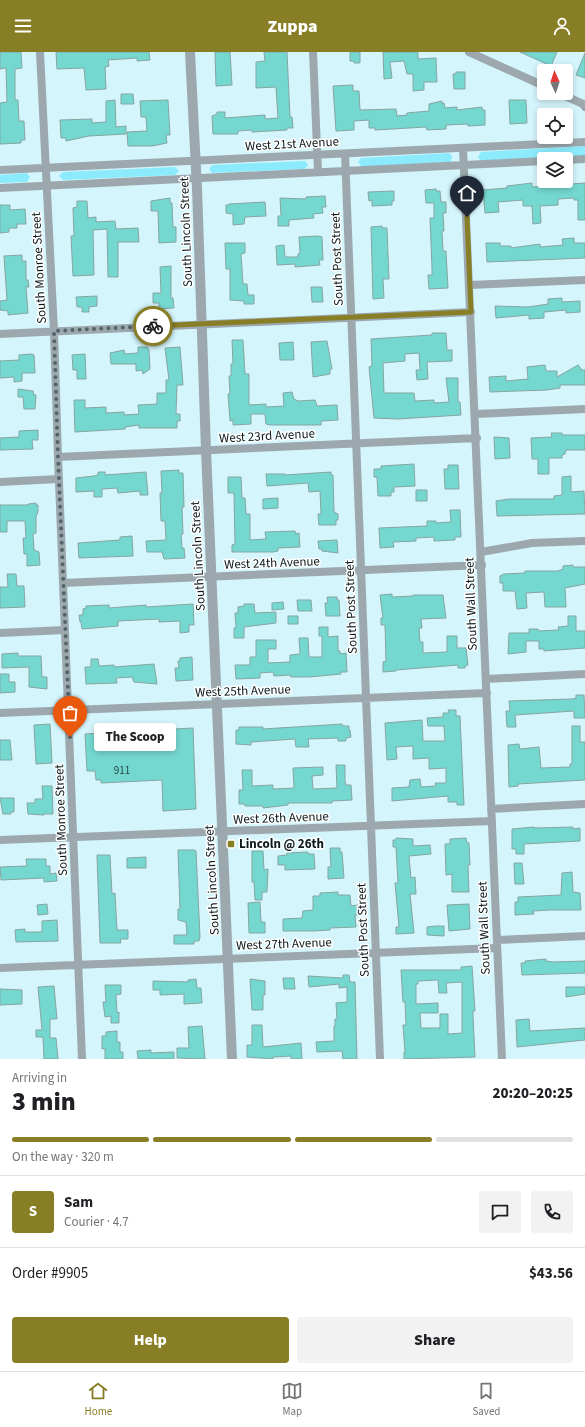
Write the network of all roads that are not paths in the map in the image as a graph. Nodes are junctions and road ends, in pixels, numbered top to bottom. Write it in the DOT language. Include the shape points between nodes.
graph roads {
  1 [pos="40,52"];
  2 [pos="190,52"];
  3 [pos="313,52"];
  4 [pos="469,52"];
  5 [pos="537,83"];
  6 [pos="573,99"];
  7 [pos="585,107"];
  8 [pos="585,142"];
  9 [pos="463,148"];
  10 [pos="345,154"];
  11 [pos="318,155"];
  12 [pos="585,159"];
  13 [pos="573,160"];
  14 [pos="196,161"];
  15 [pos="537,161"];
  16 [pos="464,165"];
  17 [pos="46,168"];
  18 [pos="0,170"];
  19 [pos="346,170"];
  20 [pos="318,172"];
  21 [pos="197,178"];
  22 [pos="48,186"];
  23 [pos="0,188"];
  24 [pos="585,280"];
  25 [pos="470,285"];
  26 [pos="471,312"];
  27 [pos="352,317"];
  28 [pos="202,324"];
  29 [pos="54,331"];
  30 [pos="0,334"];
  31 [pos="585,409"];
  32 [pos="476,414"];
  33 [pos="477,438"];
  34 [pos="357,443"];
  35 [pos="206,450"];
  36 [pos="58,457"];
  37 [pos="59,479"];
  38 [pos="0,482"];
  39 [pos="585,541"];
  40 [pos="481,552"];
  41 [pos="482,565"];
  42 [pos="362,571"];
  43 [pos="213,577"];
  44 [pos="63,583"];
  45 [pos="65,630"];
  46 [pos="0,633"];
  47 [pos="585,674"];
  48 [pos="486,679"];
  49 [pos="487,693"];
  50 [pos="367,698"];
  51 [pos="218,704"];
  52 [pos="69,710"];
  53 [pos="0,713"];
  54 [pos="585,804"];
  55 [pos="492,809"];
  56 [pos="492,821"];
  57 [pos="371,826"];
  58 [pos="222,832"];
  59 [pos="74,837"];
  60 [pos="0,840"];
  61 [pos="585,936"];
  62 [pos="497,944"];
  63 [pos="376,953"];
  64 [pos="228,958"];
  65 [pos="79,964"];
  66 [pos="0,968"];
  67 [pos="82,1059"];
  68 [pos="232,1059"];
  69 [pos="380,1059"];
  70 [pos="502,1059"];
  1 -- 17 [label="street, South Monroe Street"];
  2 -- 14 [label="street, South Lincoln Street"];
  3 -- 11 [label="street"];
  4 -- 5 [label="street"];
  6 -- 7 [label="street"];
  8 -- 9 [label="street, West 21st Avenue"];
  9 -- 10 [label="street, West 21st Avenue"];
  9 -- 16 [label="street, South Wall Street"];
  10 -- 11 [label="street, West 21st Avenue"];
  10 -- 19 [label="street, South Post Street"];
  11 -- 14 [label="street, West 21st Avenue"];
  11 -- 20 [label="street"];
  12 -- 13 [label="street"];
  14 -- 17 [label="street, West 21st Avenue"];
  14 -- 21 [label="street, South Lincoln Street"];
  15 -- 16 [label="street"];
  16 -- 19 [label="street"];
  16 -- 25 [label="street, South Wall Street"];
  17 -- 18 [label="street, West 21st Avenue"];
  17 -- 22 [label="street, South Monroe Street"];
  19 -- 20 [label="street"];
  19 -- 27 [label="street, South Post Street"];
  20 -- 21 [label="street"];
  21 -- 22 [label="street"];
  21 -- 28 [label="street, South Lincoln Street"];
  22 -- 23 [label="street"];
  22 -- 29 [label="street, South Monroe Street"];
  24 -- 25 [label="street"];
  25 -- 26 [label="street, South Wall Street"];
  26 -- 27 [label="street"];
  26 -- 32 [label="street, South Wall Street"];
  27 -- 28 [label="street"];
  27 -- 34 [label="street, South Post Street"];
  28 -- 29 [label="street"];
  28 -- 35 [label="street, South Lincoln Street"];
  29 -- 30 [label="street"];
  29 -- 36 [label="street, South Monroe Street"];
  31 -- 32 [label="street"];
  32 -- 33 [label="street, South Wall Street"];
  33 -- 34 [label="street, West 23rd Avenue"];
  33 -- 40 [label="street, South Wall Street"];
  34 -- 35 [label="street, West 23rd Avenue"];
  34 -- 42 [label="street, South Post Street"];
  35 -- 36 [label="street, West 23rd Avenue"];
  35 -- 43 [label="street, South Lincoln Street"];
  36 -- 37 [label="street, South Monroe Street"];
  37 -- 38 [label="street"];
  37 -- 44 [label="street, South Monroe Street"];
  39 -- 40 [label="street" via="532,544"];
  40 -- 41 [label="street, South Wall Street"];
  41 -- 42 [label="street, West 24th Avenue"];
  41 -- 48 [label="street, South Wall Street"];
  42 -- 43 [label="street, West 24th Avenue"];
  42 -- 50 [label="street, South Post Street"];
  43 -- 44 [label="street, West 24th Avenue"];
  43 -- 51 [label="street, South Lincoln Street"];
  44 -- 45 [label="street, South Monroe Street"];
  45 -- 46 [label="street"];
  45 -- 52 [label="street, South Monroe Street"];
  47 -- 48 [label="street"];
  48 -- 49 [label="street, South Wall Street"];
  49 -- 50 [label="street, West 25th Avenue"];
  49 -- 55 [label="street, South Wall Street"];
  50 -- 51 [label="street, West 25th Avenue"];
  50 -- 57 [label="street, South Post Street"];
  51 -- 52 [label="street, West 25th Avenue"];
  51 -- 58 [label="street, South Lincoln Street"];
  52 -- 53 [label="street, West 25th Avenue"];
  52 -- 59 [label="street, South Monroe Street"];
  54 -- 55 [label="street"];
  55 -- 56 [label="street, South Wall Street"];
  56 -- 57 [label="street, West 26th Avenue"];
  56 -- 62 [label="street, South Wall Street"];
  57 -- 58 [label="street, West 26th Avenue"];
  57 -- 63 [label="street, South Post Street"];
  58 -- 59 [label="street, West 26th Avenue"];
  58 -- 64 [label="street, South Lincoln Street"];
  59 -- 60 [label="street, West 26th Avenue"];
  59 -- 65 [label="street, South Monroe Street"];
  61 -- 62 [label="street, West 27th Avenue"];
  62 -- 63 [label="street, West 27th Avenue"];
  62 -- 70 [label="street, South Wall Street"];
  63 -- 64 [label="street, West 27th Avenue"];
  63 -- 69 [label="street, South Post Street"];
  64 -- 65 [label="street, West 27th Avenue"];
  64 -- 68 [label="street, South Lincoln Street"];
  65 -- 66 [label="street, West 27th Avenue"];
  65 -- 67 [label="street, South Monroe Street"];
}
